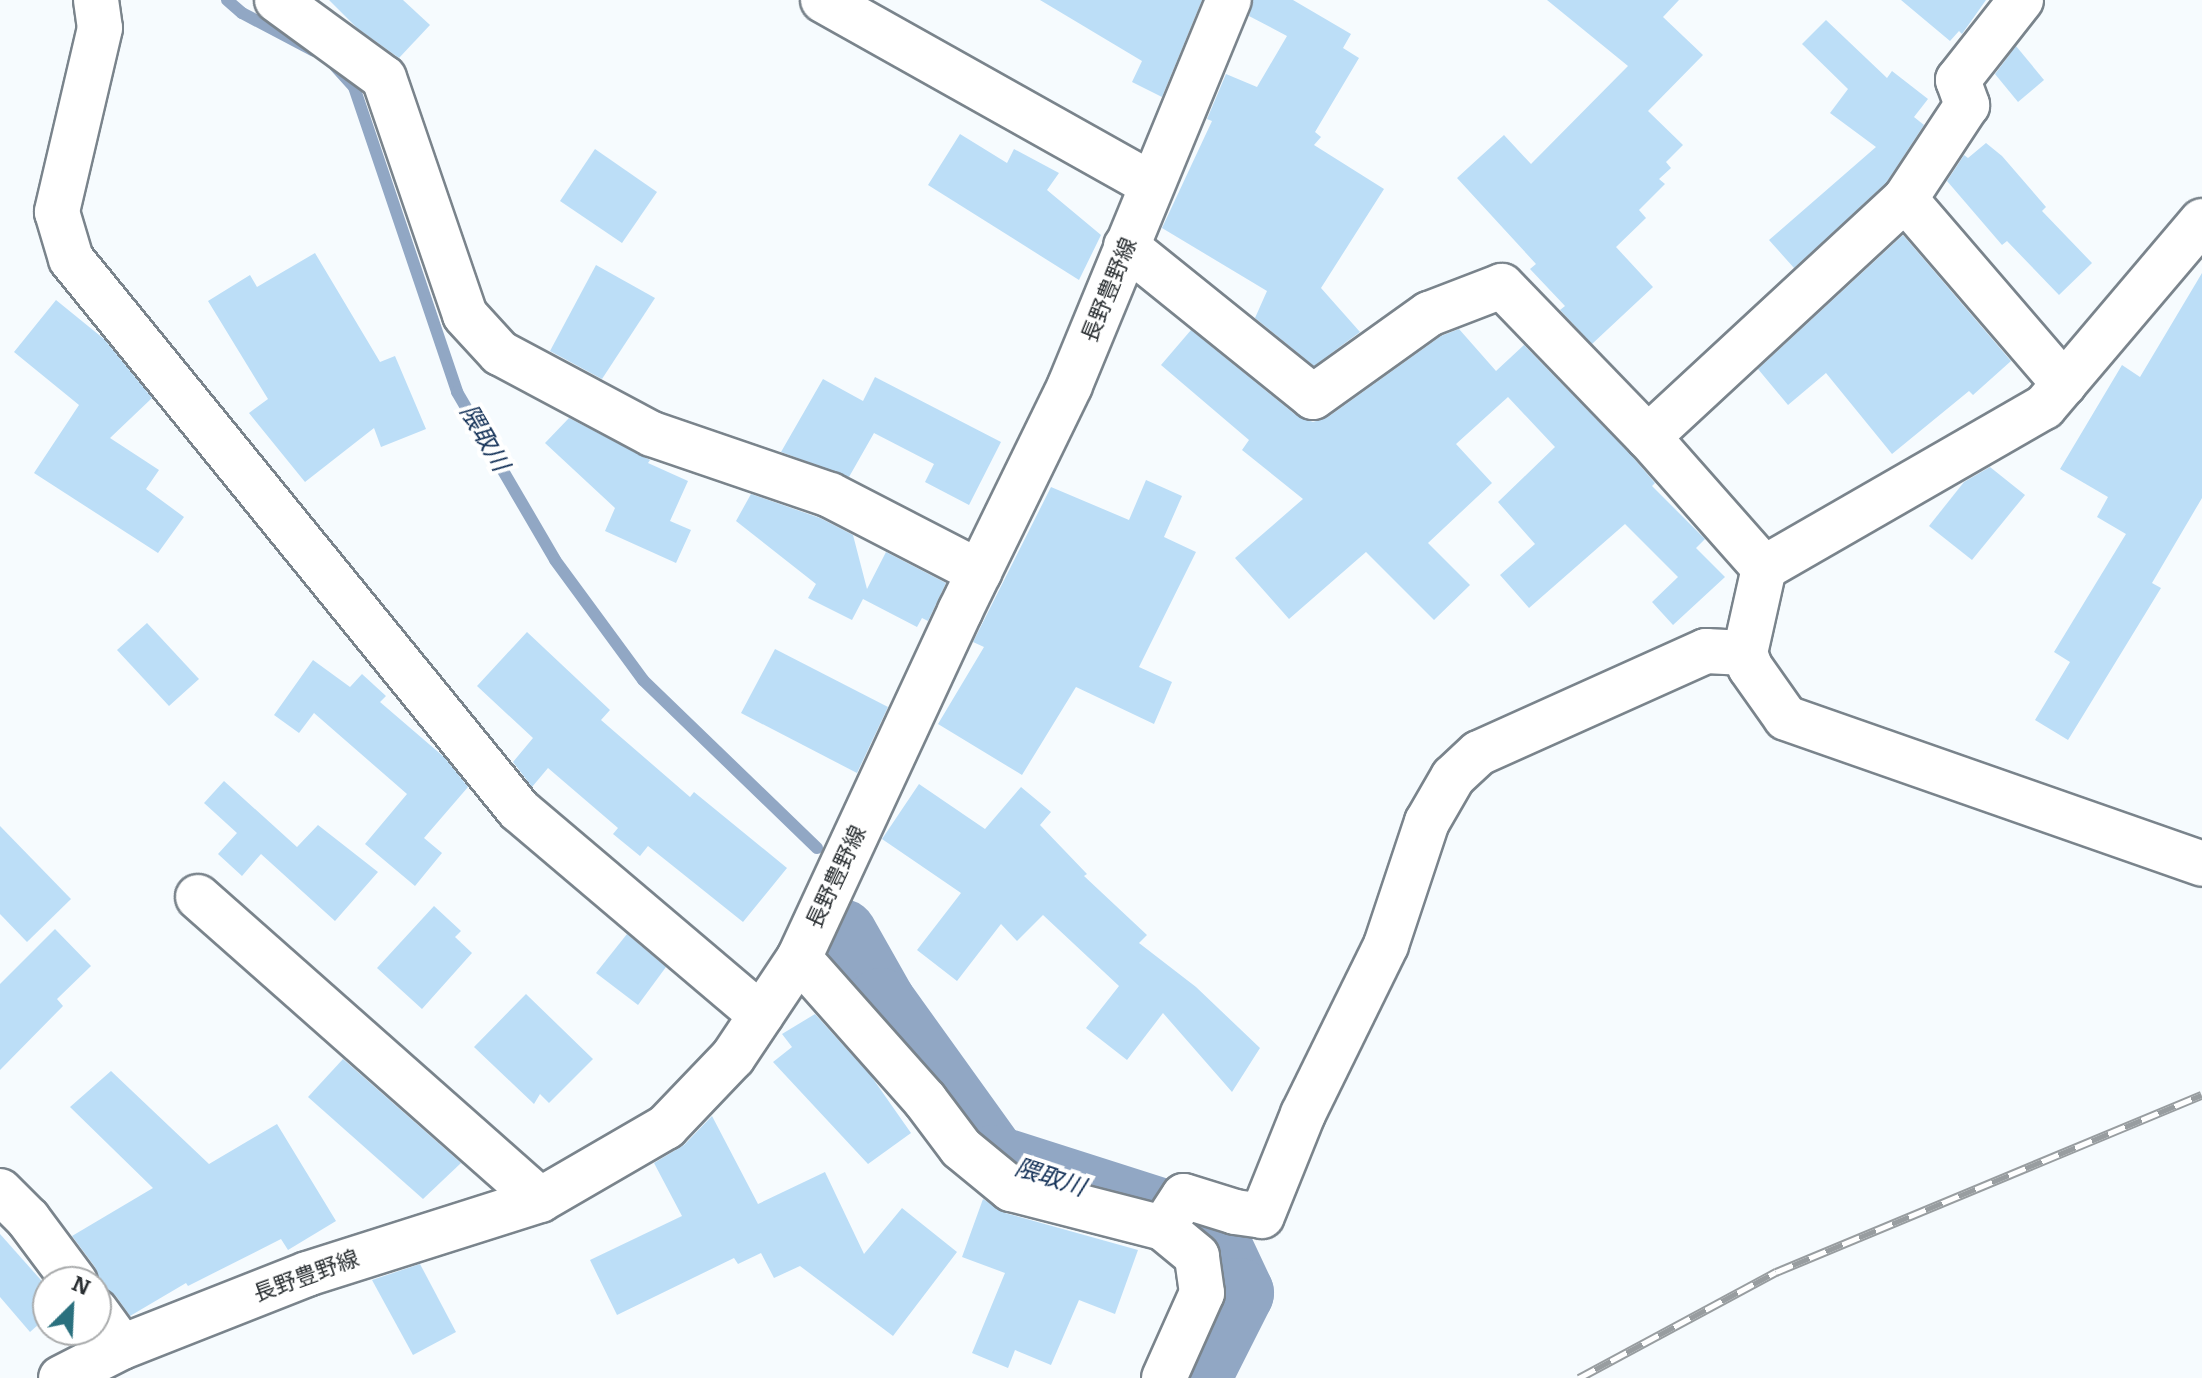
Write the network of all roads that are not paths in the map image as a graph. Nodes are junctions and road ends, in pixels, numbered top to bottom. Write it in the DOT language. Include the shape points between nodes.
graph roads {
  1 [pos="96,0"];
  2 [pos="277,0"];
  3 [pos="823,0"];
  4 [pos="1229,0"];
  5 [pos="2021,0"];
  6 [pos="1151,184"];
  7 [pos="1905,199"];
  8 [pos="2202,221"];
  9 [pos="1126,246"];
  10 [pos="2064,384"];
  11 [pos="1648,437"];
  12 [pos="1764,568"];
  13 [pos="979,572"];
  14 [pos="1745,653"];
  15 [pos="2202,864"];
  16 [pos="198,897"];
  17 [pos="799,958"];
  18 [pos="761,1015"];
  19 [pos="0,1191"];
  20 [pos="540,1200"];
  21 [pos="1168,1218"];
  22 [pos="63,1266"];
  23 [pos="112,1333"];
  24 [pos="122,1347"];
  25 [pos="61,1378"];
  26 [pos="1164,1378"];
  1 -- 18 [label="street" via="100,28 57,212 71,259 519,810"];
  2 -- 13 [label="street" via="384,78 465,315 500,353 652,434 830,495"];
  3 -- 6 [label="street"];
  4 -- 6 [label="street, 長野豊野線"];
  5 -- 7 [label="street" via="1958,80 1967,105"];
  6 -- 9 [label="street, 長野豊野線"];
  7 -- 10 [label="street"];
  7 -- 11 [label="street"];
  8 -- 10 [label="street"];
  9 -- 11 [label="street" via="1313,397 1429,314 1502,286"];
  9 -- 13 [label="street, 長野豊野線" via="1070,385"];
  10 -- 12 [label="street" via="2044,407"];
  11 -- 12 [label="street"];
  12 -- 14 [label="street"];
  13 -- 17 [label="street, 長野豊野線"];
  14 -- 15 [label="street" via="1786,718"];
  14 -- 21 [label="street" via="1706,651 1479,753 1453,777 1427,822 1386,945 1303,1114 1262,1216 1184,1196"];
  16 -- 20 [label="street"];
  17 -- 18 [label="street, 長野豊野線"];
  17 -- 21 [label="street" via="961,1148 1011,1189"];
  18 -- 20 [label="street, 長野豊野線" via="733,1057 666,1127"];
  19 -- 22 [label="street"];
  20 -- 24 [label="street, 長野豊野線" via="307,1274"];
  21 -- 26 [label="street" via="1197,1256 1202,1293"];
  23 -- 24 [label="street"];
  24 -- 25 [label="street, 長野豊野線"];
}
